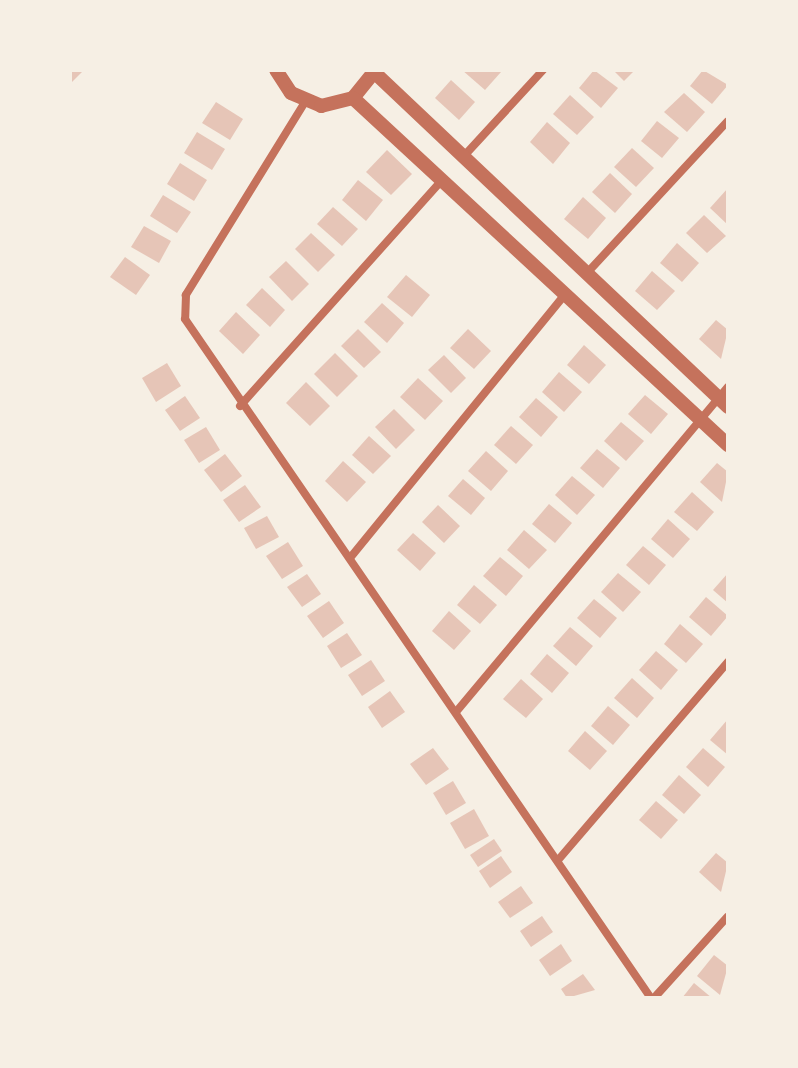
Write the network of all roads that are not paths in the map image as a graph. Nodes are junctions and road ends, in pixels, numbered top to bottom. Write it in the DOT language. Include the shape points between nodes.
graph roads {
  1 [pos="276,70"];
  2 [pos="543,70"];
  3 [pos="375,72"];
  4 [pos="353,98"];
  5 [pos="305,102"];
  6 [pos="728,121"];
  7 [pos="464,156"];
  8 [pos="440,182"];
  9 [pos="587,273"];
  10 [pos="562,298"];
  11 [pos="725,398"];
  12 [pos="240,406"];
  13 [pos="699,418"];
  14 [pos="728,445"];
  15 [pos="350,558"];
  16 [pos="728,662"];
  17 [pos="456,712"];
  18 [pos="559,859"];
  19 [pos="728,916"];
  20 [pos="652,998"];
  1 -- 5 [label="street"];
  2 -- 7 [label="street"];
  3 -- 4 [label="street"];
  3 -- 7 [label="street"];
  4 -- 5 [label="street"];
  4 -- 8 [label="street"];
  5 -- 12 [label="street" via="183,307"];
  6 -- 9 [label="street"];
  7 -- 9 [label="street"];
  8 -- 10 [label="street"];
  8 -- 12 [label="street"];
  9 -- 11 [label="street"];
  10 -- 13 [label="street"];
  10 -- 15 [label="street"];
  11 -- 13 [label="street"];
  12 -- 15 [label="street"];
  13 -- 14 [label="street"];
  13 -- 17 [label="street"];
  15 -- 17 [label="street"];
  16 -- 18 [label="street"];
  17 -- 18 [label="street"];
  18 -- 20 [label="street"];
  19 -- 20 [label="street"];
}
